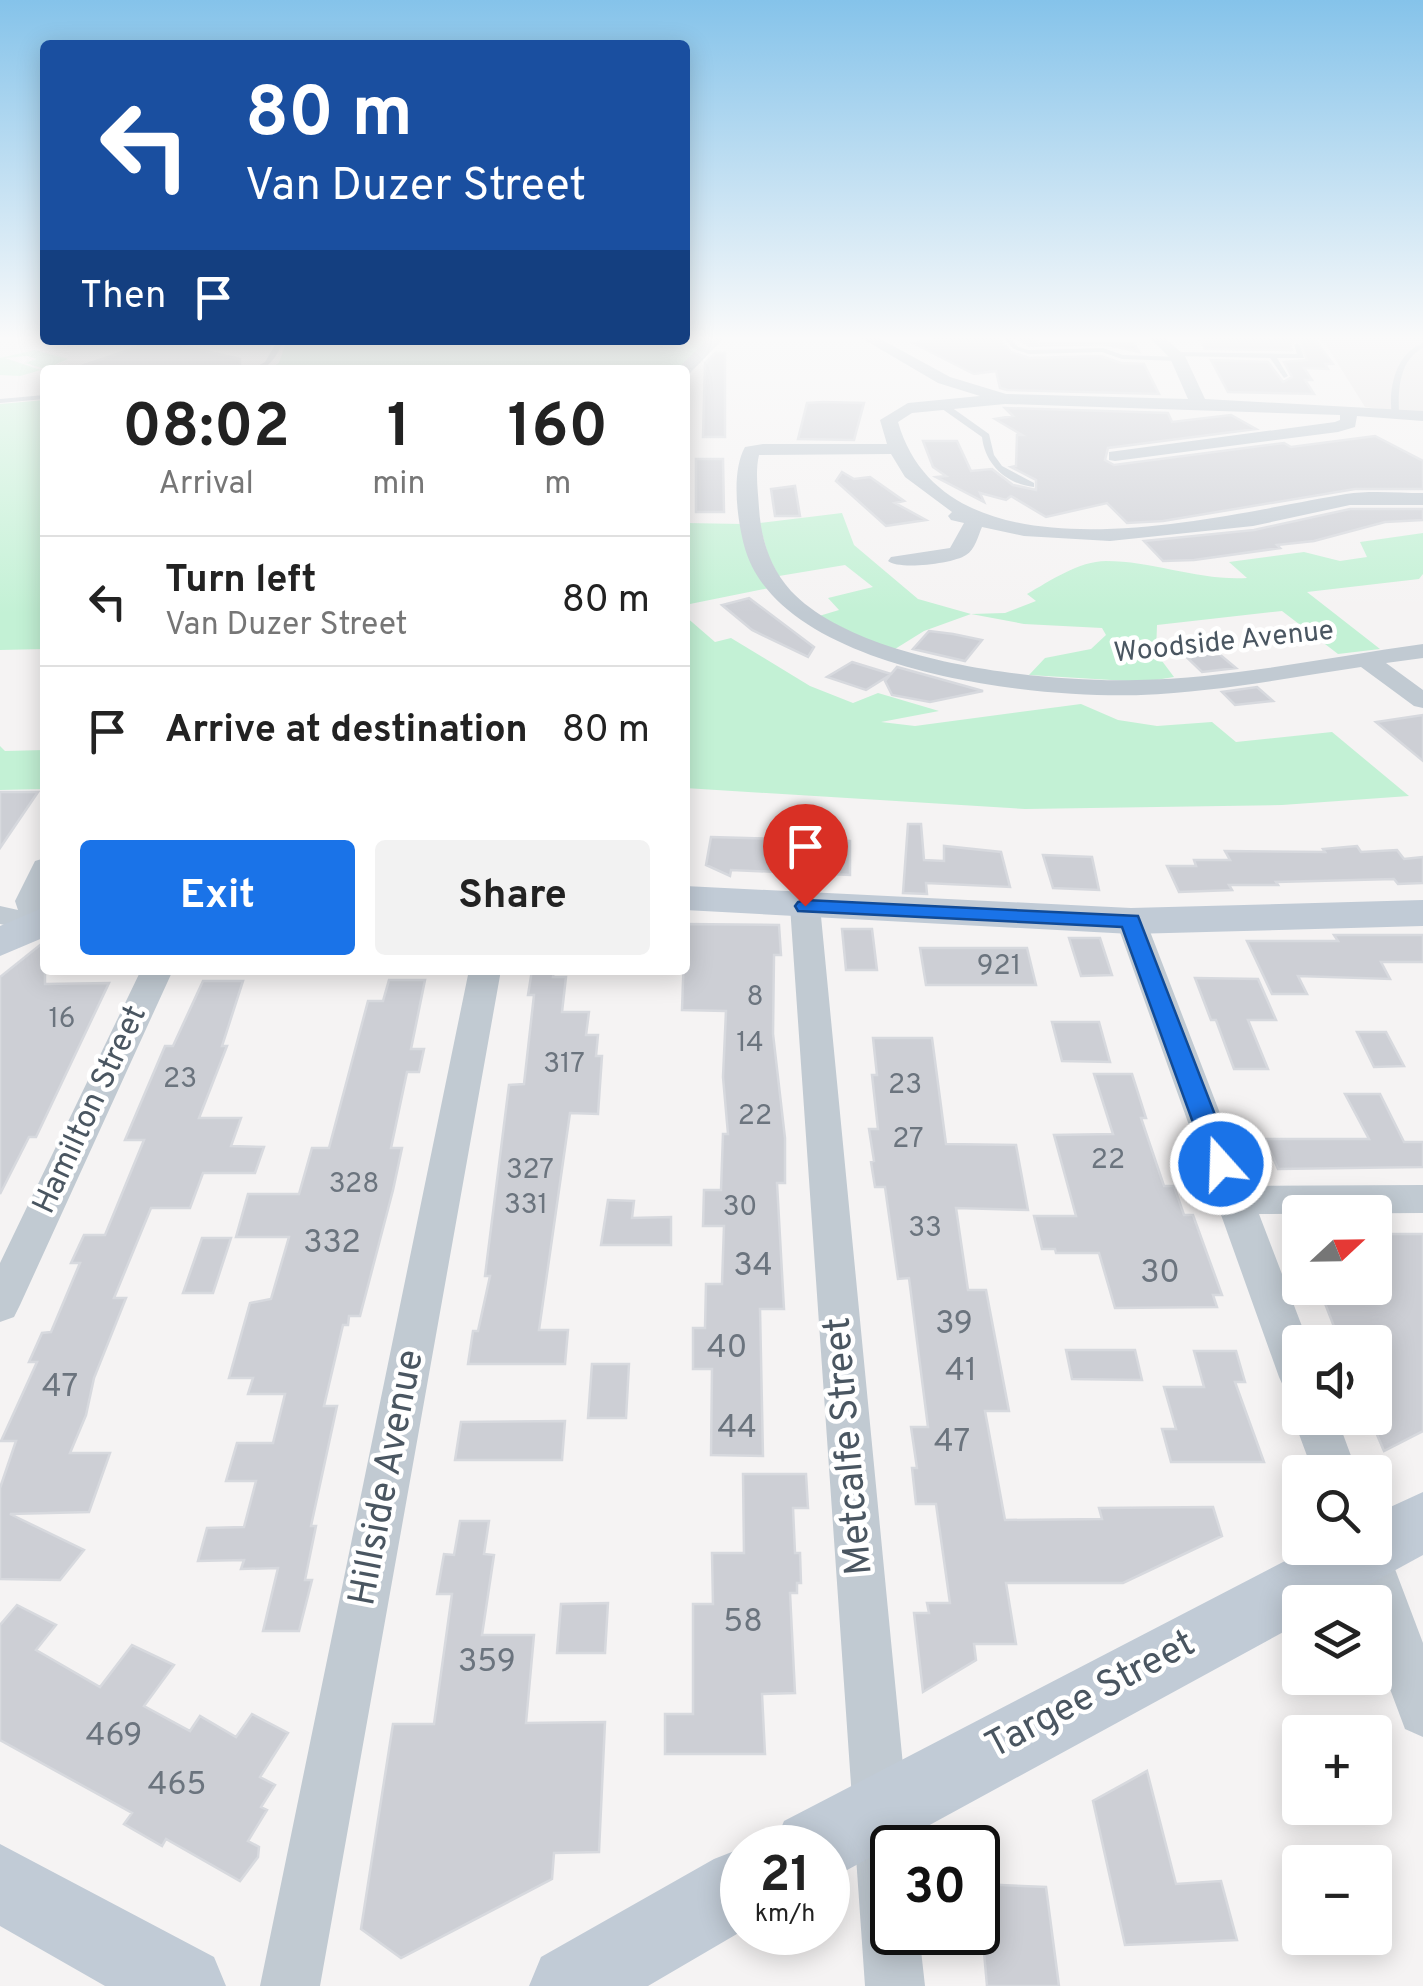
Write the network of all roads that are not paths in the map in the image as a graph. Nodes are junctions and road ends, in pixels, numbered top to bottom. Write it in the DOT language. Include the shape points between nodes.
graph roads {
  1 [pos="889,429"];
  2 [pos="975,429"];
  3 [pos="1333,429"];
  4 [pos="888,449"];
  5 [pos="1116,456"];
  6 [pos="1030,485"];
  7 [pos="1423,499"];
  8 [pos="976,520"];
  9 [pos="898,561"];
  10 [pos="1423,651"];
  11 [pos="1365,658"];
  12 [pos="1423,702"];
  13 [pos="40,878"];
  14 [pos="690,898"];
  15 [pos="805,906"];
  16 [pos="1423,912"];
  17 [pos="1131,921"];
  18 [pos="20,925"];
  19 [pos="155,975"];
  20 [pos="484,975"];
  21 [pos="1423,1199"];
  22 [pos="1234,1200"];
  23 [pos="0,1304"];
  24 [pos="1282,1329"];
  25 [pos="1338,1565"];
  26 [pos="1386,1565"];
  27 [pos="1423,1711"];
  28 [pos="881,1807"];
  29 [pos="850,1825"];
  30 [pos="0,1884"];
  31 [pos="720,1900"];
  32 [pos="185,1986"];
  33 [pos="290,1986"];
  34 [pos="570,1986"];
  35 [pos="895,1986"];
  1 -- 4 [label="street"];
  2 -- 6 [label="lane" via="986,436 993,464"];
  3 -- 5 [label="street"];
  4 -- 8 [label="street" via="905,475"];
  4 -- 11 [label="street, Woodside Avenue" via="755,450 748,460 750,529 762,565 817,622 891,655 971,674 1149,687"];
  7 -- 8 [label="street" via="1350,500 1214,527 1110,534"];
  8 -- 9 [label="street" via="956,554"];
  10 -- 11 [label="street, Woodside Avenue"];
  11 -- 12 [label="street"];
  13 -- 18 [label="street"];
  14 -- 15 [label="main road"];
  15 -- 17 [label="main road"];
  15 -- 28 [label="street, Metcalfe Street"];
  16 -- 17 [label="main road"];
  17 -- 22 [label="street"];
  19 -- 23 [label="street, Hamilton Street"];
  20 -- 33 [label="street, Hillside Avenue"];
  21 -- 22 [label="street"];
  22 -- 24 [label="street"];
  25 -- 28 [label="main road, Targee Street"];
  26 -- 27 [label="street"];
  28 -- 29 [label="main road, Targee Street"];
  28 -- 35 [label="street, Metcalfe Street"];
  30 -- 32 [label="main road"];
  31 -- 34 [label="main road"];
}
